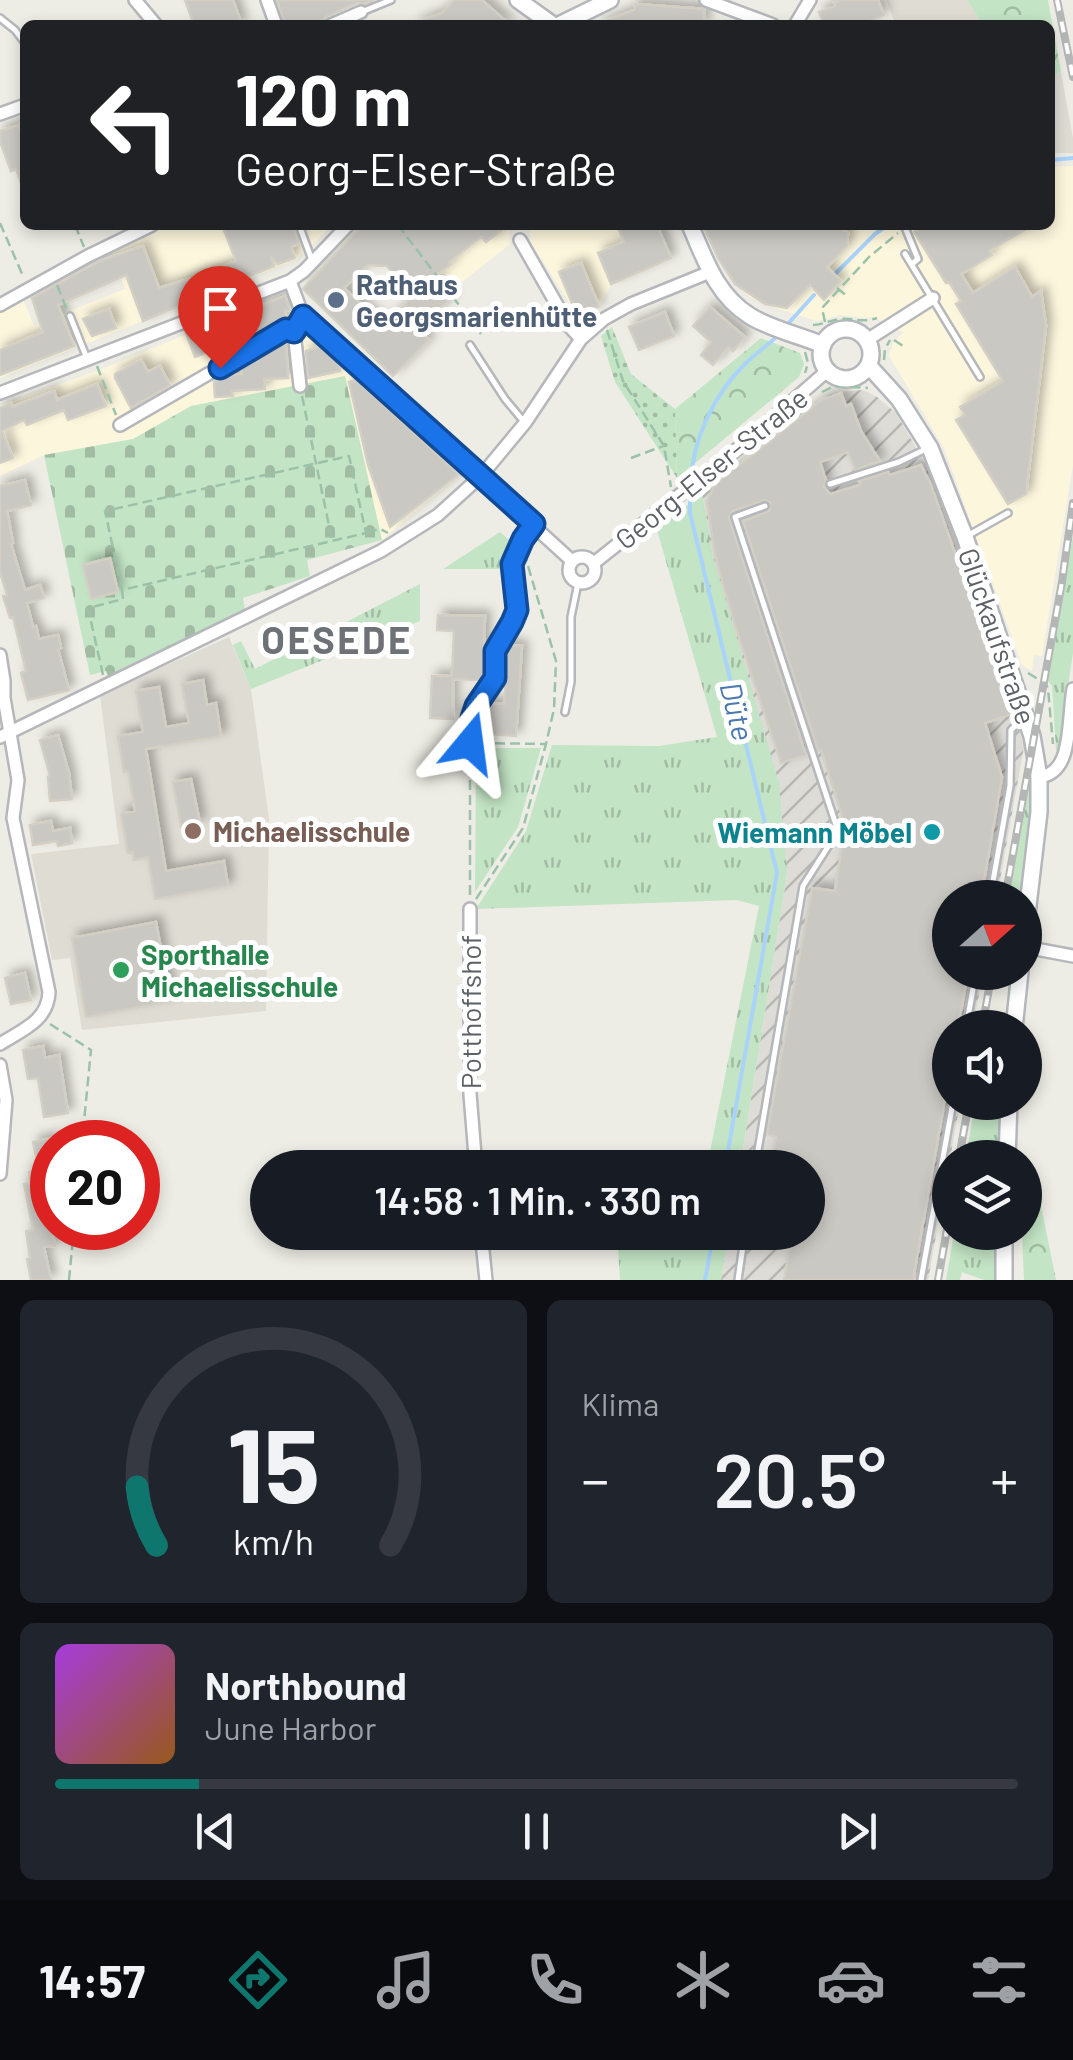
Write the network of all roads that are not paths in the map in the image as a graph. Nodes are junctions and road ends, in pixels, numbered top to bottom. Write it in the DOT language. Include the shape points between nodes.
graph roads {
  1 [pos="135,0"];
  2 [pos="391,0"];
  3 [pos="518,0"];
  4 [pos="610,0"];
  5 [pos="706,0"];
  6 [pos="361,12"];
  7 [pos="0,18"];
  8 [pos="152,20"];
  9 [pos="343,20"];
  10 [pos="548,20"];
  11 [pos="567,20"];
  12 [pos="760,20"];
  13 [pos="20,35"];
  14 [pos="142,230"];
  15 [pos="302,230"];
  16 [pos="343,230"];
  17 [pos="692,230"];
  18 [pos="906,230"];
  19 [pos="520,240"];
  20 [pos="905,254"];
  21 [pos="312,263"];
  22 [pos="912,264"];
  23 [pos="710,272"];
  24 [pos="290,281"];
  25 [pos="934,298"];
  26 [pos="0,305"];
  27 [pos="70,316"];
  28 [pos="303,316"];
  29 [pos="294,332"];
  30 [pos="581,338"];
  31 [pos="868,340"];
  32 [pos="470,345"];
  33 [pos="823,345"];
  34 [pos="90,358"];
  35 [pos="877,365"];
  36 [pos="827,371"];
  37 [pos="980,377"];
  38 [pos="300,386"];
  39 [pos="0,393"];
  40 [pos="525,423"];
  41 [pos="120,426"];
  42 [pos="930,448"];
  43 [pos="481,476"];
  44 [pos="830,484"];
  45 [pos="765,506"];
  46 [pos="1008,513"];
  47 [pos="534,524"];
  48 [pos="964,537"];
  49 [pos="521,545"];
  50 [pos="572,561"];
  51 [pos="594,564"];
  52 [pos="578,583"];
  53 [pos="0,656"];
  54 [pos="1073,689"];
  55 [pos="566,712"];
  56 [pos="1026,715"];
  57 [pos="4,736"];
  58 [pos="470,743"];
  59 [pos="1038,778"];
  60 [pos="993,880"];
  61 [pos="1031,880"];
  62 [pos="470,909"];
  63 [pos="1042,950"];
  64 [pos="1073,956"];
  65 [pos="0,1044"];
  66 [pos="0,1065"];
  67 [pos="950,1120"];
  68 [pos="475,1150"];
  69 [pos="758,1150"];
  70 [pos="0,1174"];
  71 [pos="484,1250"];
  72 [pos="742,1250"];
  73 [pos="1004,1250"];
  74 [pos="486,1280"];
  75 [pos="738,1280"];
  76 [pos="920,1280"];
  77 [pos="1004,1280"];
  1 -- 8 [label="street"];
  2 -- 6 [label="lane"];
  3 -- 10 [label="main road"];
  4 -- 11 [label="main road"];
  5 -- 12 [label="street"];
  6 -- 9 [label="street"];
  7 -- 13 [label="lane"];
  14 -- 26 [label="street"];
  15 -- 21 [label="lane"];
  16 -- 21 [label="street"];
  17 -- 23 [label="main road"];
  18 -- 22 [label="lane" via="918,259"];
  19 -- 30 [label="street"];
  20 -- 22 [label="lane"];
  21 -- 24 [label="street"];
  22 -- 25 [label="lane"];
  23 -- 30 [label="street" via="631,304"];
  23 -- 33 [label="main road" via="750,316"];
  24 -- 28 [label="street"];
  24 -- 34 [label="street"];
  25 -- 31 [label="street"];
  25 -- 37 [label="lane"];
  27 -- 34 [label="lane"];
  28 -- 29 [label="street"];
  28 -- 43 [label="street"];
  29 -- 38 [label="street"];
  29 -- 41 [label="street" via="286,329"];
  30 -- 40 [label="street"];
  31 -- 33 [label="main road" via="855,330 840,330"];
  31 -- 35 [label="main road"];
  32 -- 40 [label="lane"];
  33 -- 36 [label="main road"];
  34 -- 39 [label="street"];
  35 -- 36 [label="main road" via="849,380"];
  35 -- 42 [label="main road, Glückaufstraße"];
  36 -- 51 [label="street, Georg-Elser-Straße"];
  40 -- 43 [label="street"];
  42 -- 44 [label="lane"];
  42 -- 48 [label="main road, Glückaufstraße"];
  43 -- 47 [label="street"];
  43 -- 57 [label="street" via="438,516 381,551"];
  45 -- 69 [label="lane" via="735,516 838,831 803,886"];
  46 -- 48 [label="lane"];
  47 -- 49 [label="street"];
  47 -- 50 [label="street"];
  48 -- 56 [label="main road, Glückaufstraße"];
  49 -- 58 [label="lane" via="512,564 517,610 495,651 495,678 476,706"];
  50 -- 51 [label="street" via="583,557"];
  50 -- 52 [label="street" via="569,574"];
  51 -- 52 [label="street" via="591,580"];
  52 -- 55 [label="lane"];
  53 -- 57 [label="street"];
  54 -- 59 [label="street" via="1070,764"];
  56 -- 59 [label="main road, Glückaufstraße"];
  56 -- 60 [label="lane" via="1011,730 1010,786"];
  57 -- 65 [label="street" via="18,780 13,818 49,1005"];
  59 -- 61 [label="main road, Glückaufstraße"];
  62 -- 68 [label="street, Potthoffshof"];
  63 -- 64 [label="street"];
  66 -- 70 [label="street" via="6,1100"];
  67 -- 76 [label="lane"];
  71 -- 74 [label="street"];
  72 -- 75 [label="lane"];
  73 -- 77 [label="main road"];
}
